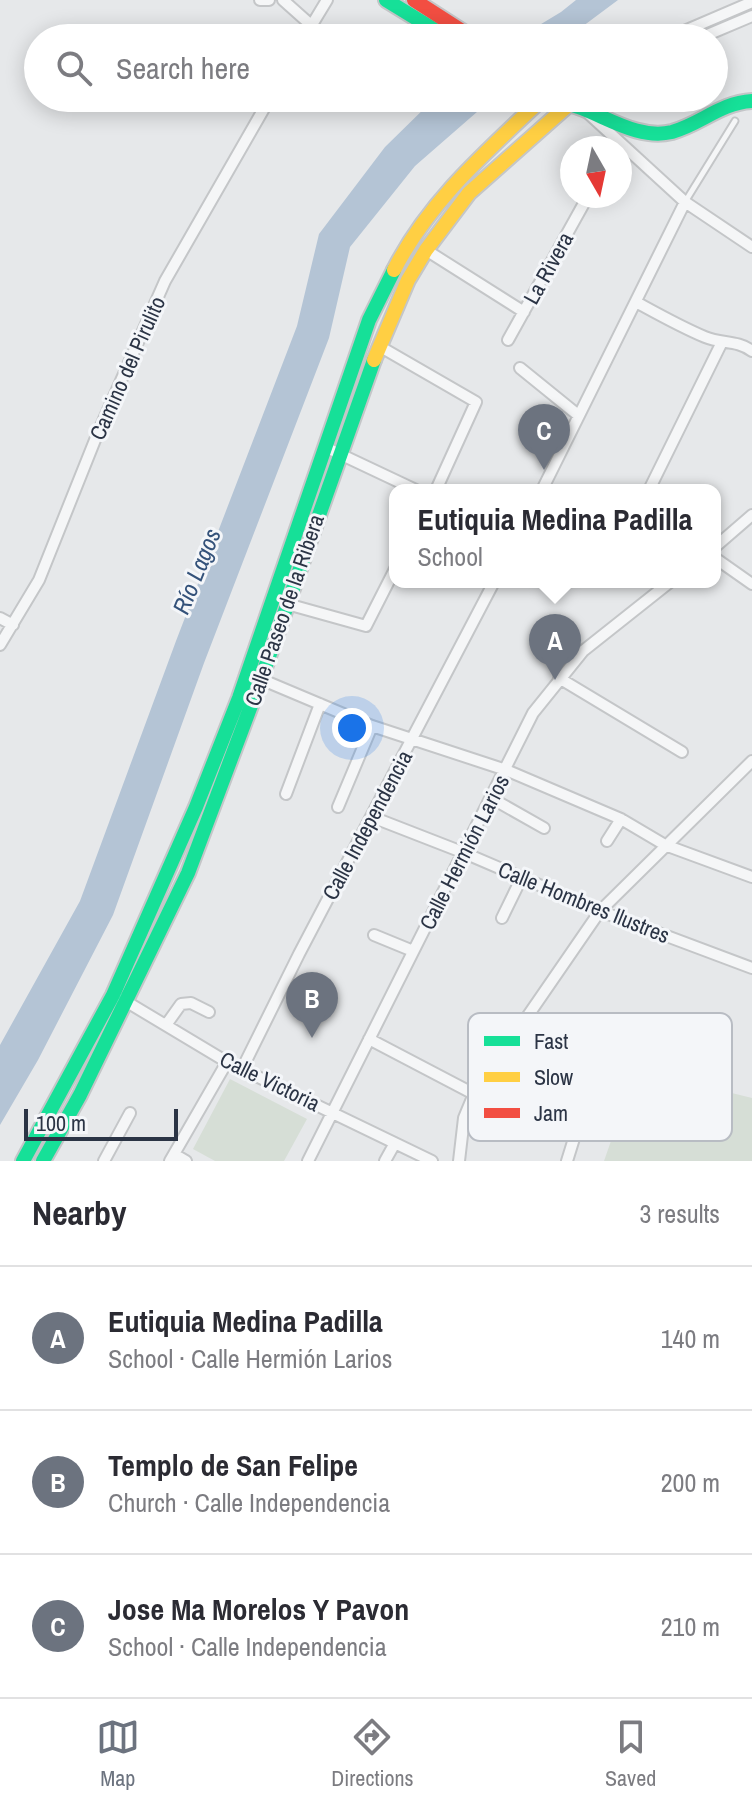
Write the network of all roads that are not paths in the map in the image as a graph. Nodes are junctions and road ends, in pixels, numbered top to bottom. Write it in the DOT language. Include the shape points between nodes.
graph roads {
  1 [pos="260,0"];
  2 [pos="269,0"];
  3 [pos="283,0"];
  4 [pos="327,0"];
  5 [pos="386,0"];
  6 [pos="414,0"];
  7 [pos="752,2"];
  8 [pos="752,16"];
  9 [pos="310,24"];
  10 [pos="312,24"];
  11 [pos="433,24"];
  12 [pos="442,24"];
  13 [pos="701,24"];
  14 [pos="728,26"];
  15 [pos="752,101"];
  16 [pos="728,104"];
  17 [pos="262,112"];
  18 [pos="530,112"];
  19 [pos="565,112"];
  20 [pos="585,112"];
  21 [pos="596,112"];
  22 [pos="711,112"];
  23 [pos="735,121"];
  24 [pos="608,136"];
  25 [pos="632,158"];
  26 [pos="685,202"];
  27 [pos="581,208"];
  28 [pos="752,247"];
  29 [pos="426,250"];
  30 [pos="636,302"];
  31 [pos="524,312"];
  32 [pos="508,340"];
  33 [pos="722,342"];
  34 [pos="379,346"];
  35 [pos="752,351"];
  36 [pos="520,368"];
  37 [pos="578,415"];
  38 [pos="325,447"];
  39 [pos="340,453"];
  40 [pos="404,484"];
  41 [pos="439,484"];
  42 [pos="545,484"];
  43 [pos="652,484"];
  44 [pos="752,515"];
  45 [pos="721,542"];
  46 [pos="721,562"];
  47 [pos="389,581"];
  48 [pos="752,584"];
  49 [pos="491,588"];
  50 [pos="662,588"];
  51 [pos="287,604"];
  52 [pos="0,618"];
  53 [pos="13,625"];
  54 [pos="0,645"];
  55 [pos="254,677"];
  56 [pos="559,678"];
  57 [pos="320,704"];
  58 [pos="372,726"];
  59 [pos="412,740"];
  60 [pos="682,752"];
  61 [pos="752,761"];
  62 [pos="506,770"];
  63 [pos="286,794"];
  64 [pos="491,798"];
  65 [pos="338,807"];
  66 [pos="372,817"];
  67 [pos="621,819"];
  68 [pos="544,828"];
  69 [pos="607,841"];
  70 [pos="665,845"];
  71 [pos="462,852"];
  72 [pos="752,877"];
  73 [pos="521,879"];
  74 [pos="600,911"];
  75 [pos="502,918"];
  76 [pos="374,935"];
  77 [pos="413,951"];
  78 [pos="752,968"];
  79 [pos="119,998"];
  80 [pos="209,1012"];
  81 [pos="530,1013"];
  82 [pos="166,1025"];
  83 [pos="369,1039"];
  84 [pos="227,1062"];
  85 [pos="242,1069"];
  86 [pos="468,1091"];
  87 [pos="468,1108"];
  88 [pos="333,1112"];
  89 [pos="130,1113"];
  90 [pos="573,1141"];
  91 [pos="395,1143"];
  92 [pos="172,1158"];
  93 [pos="48,1159"];
  94 [pos="23,1161"];
  95 [pos="104,1161"];
  96 [pos="186,1161"];
  97 [pos="308,1161"];
  98 [pos="385,1161"];
  99 [pos="432,1161"];
  100 [pos="459,1161"];
  101 [pos="567,1161"];
  1 -- 2 [label="street"];
  3 -- 9 [label="street"];
  4 -- 10 [label="street"];
  5 -- 11 [label="street"];
  6 -- 12 [label="street"];
  7 -- 13 [label="street"];
  8 -- 14 [label="street"];
  15 -- 16 [label="street"];
  17 -- 53 [label="street, Camino del Pirulito" via="165,281 39,580"];
  18 -- 38 [label="street, Calle Paseo de la Ribera" via="453,184 410,239 369,320"];
  19 -- 29 [label="street, Calle Paseo de la Ribera" via="469,193"];
  20 -- 24 [label="street"];
  21 -- 22 [label="street" via="657,135"];
  23 -- 26 [label="lane"];
  25 -- 26 [label="street"];
  26 -- 28 [label="street"];
  26 -- 30 [label="street"];
  27 -- 31 [label="street, La Rivera"];
  29 -- 31 [label="street"];
  29 -- 34 [label="street, Calle Paseo de la Ribera"];
  30 -- 33 [label="street"];
  30 -- 37 [label="street"];
  31 -- 32 [label="street, La Rivera"];
  33 -- 35 [label="street" via="740,342"];
  33 -- 43 [label="street"];
  34 -- 39 [label="street, Calle Paseo de la Ribera"];
  34 -- 41 [label="street" via="476,402"];
  36 -- 37 [label="street"];
  37 -- 42 [label="street"];
  38 -- 39 [label="street"];
  38 -- 55 [label="street, Calle Paseo de la Ribera"];
  39 -- 40 [label="street"];
  39 -- 51 [label="street, Calle Paseo de la Ribera"];
  44 -- 45 [label="street"];
  46 -- 48 [label="street"];
  47 -- 51 [label="street" via="366,626"];
  49 -- 59 [label="street, Calle Independencia"];
  50 -- 56 [label="street, Calle Hermión Larios" via="583,651"];
  51 -- 55 [label="street, Calle Paseo de la Ribera"];
  52 -- 53 [label="street"];
  53 -- 54 [label="street, Camino del Pirulito"];
  55 -- 57 [label="street"];
  55 -- 79 [label="street, Calle Paseo de la Ribera" via="188,873"];
  56 -- 60 [label="street"];
  56 -- 62 [label="street, Calle Hermión Larios" via="533,713"];
  57 -- 58 [label="street"];
  57 -- 63 [label="street"];
  58 -- 59 [label="street"];
  58 -- 65 [label="street"];
  59 -- 62 [label="street"];
  59 -- 66 [label="street, Calle Independencia"];
  61 -- 70 [label="street"];
  62 -- 64 [label="street, Calle Hermión Larios"];
  62 -- 67 [label="street"];
  64 -- 68 [label="street"];
  64 -- 71 [label="street, Calle Hermión Larios"];
  66 -- 71 [label="street, Calle Hombres Ilustres"];
  66 -- 85 [label="street, Calle Independencia"];
  67 -- 69 [label="street"];
  67 -- 70 [label="street"];
  70 -- 72 [label="street"];
  70 -- 74 [label="street"];
  71 -- 73 [label="street, Calle Hombres Ilustres"];
  71 -- 77 [label="street, Calle Hermión Larios"];
  73 -- 74 [label="street, Calle Hombres Ilustres"];
  73 -- 75 [label="street"];
  74 -- 78 [label="street, Calle Hombres Ilustres"];
  74 -- 81 [label="street"];
  76 -- 77 [label="street"];
  77 -- 83 [label="street, Calle Hermión Larios"];
  79 -- 82 [label="street, Calle Victoria"];
  79 -- 93 [label="street, Calle Paseo de la Ribera"];
  79 -- 94 [label="street, Calle Paseo de la Ribera"];
  80 -- 82 [label="street" via="181,1004"];
  82 -- 84 [label="street, Calle Victoria"];
  83 -- 86 [label="street"];
  83 -- 88 [label="street, Calle Hermión Larios"];
  84 -- 85 [label="street, Calle Victoria"];
  84 -- 92 [label="street"];
  85 -- 88 [label="street, Calle Victoria"];
  87 -- 100 [label="street"];
  88 -- 91 [label="street, Calle Victoria"];
  88 -- 97 [label="street, Calle Hermión Larios"];
  89 -- 95 [label="street"];
  90 -- 101 [label="street"];
  91 -- 98 [label="street"];
  91 -- 99 [label="street, Calle Victoria"];
  92 -- 96 [label="street"];
}
